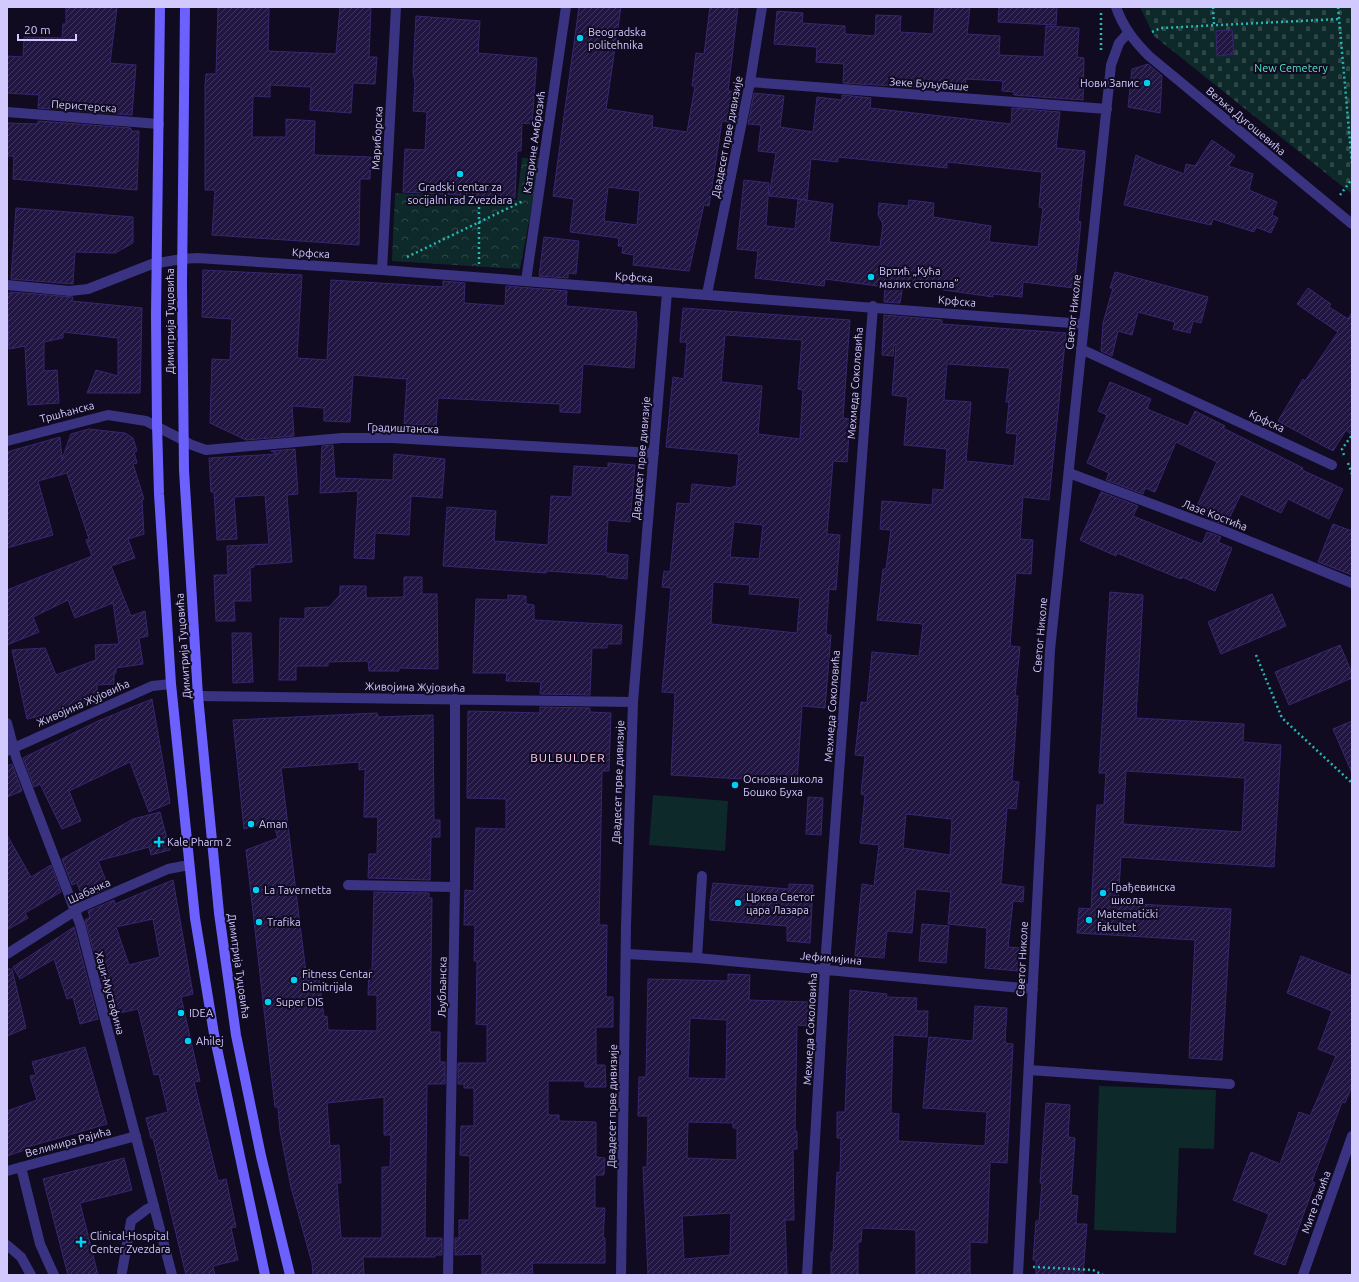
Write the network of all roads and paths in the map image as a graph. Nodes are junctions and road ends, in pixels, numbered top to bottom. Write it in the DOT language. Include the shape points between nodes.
graph roads {
  1 [pos="160,7"];
  2 [pos="185,7"];
  3 [pos="396,7"];
  4 [pos="566,7"];
  5 [pos="762,7"];
  6 [pos="1116,7"];
  7 [pos="1213,7"];
  8 [pos="1338,7"];
  9 [pos="1339,19"];
  10 [pos="1214,25"];
  11 [pos="1152,32"];
  12 [pos="1128,33"];
  13 [pos="750,82"];
  14 [pos="1106,109"];
  15 [pos="7,112"];
  16 [pos="159,124"];
  17 [pos="1350,124"];
  18 [pos="1352,164"];
  19 [pos="1352,179"];
  20 [pos="539,194"];
  21 [pos="479,196"];
  22 [pos="1339,196"];
  23 [pos="479,221"];
  24 [pos="1352,224"];
  25 [pos="182,259"];
  26 [pos="156,262"];
  27 [pos="479,269"];
  28 [pos="382,270"];
  29 [pos="526,281"];
  30 [pos="7,285"];
  31 [pos="667,292"];
  32 [pos="707,294"];
  33 [pos="873,306"];
  34 [pos="1084,324"];
  35 [pos="1081,349"];
  36 [pos="157,425"];
  37 [pos="1352,435"];
  38 [pos="183,440"];
  39 [pos="7,441"];
  40 [pos="654,453"];
  41 [pos="1332,465"];
  42 [pos="1068,473"];
  43 [pos="1352,474"];
  44 [pos="1352,583"];
  45 [pos="1256,655"];
  46 [pos="171,684"];
  47 [pos="198,696"];
  48 [pos="456,699"];
  49 [pos="633,702"];
  50 [pos="7,723"];
  51 [pos="10,749"];
  52 [pos="1352,783"];
  53 [pos="189,865"];
  54 [pos="702,876"];
  55 [pos="348,885"];
  56 [pos="455,887"];
  57 [pos="75,910"];
  58 [pos="7,954"];
  59 [pos="627,954"];
  60 [pos="697,958"];
  61 [pos="825,970"];
  62 [pos="1033,988"];
  63 [pos="1029,1070"];
  64 [pos="1230,1084"];
  65 [pos="136,1136"];
  66 [pos="1352,1136"];
  67 [pos="21,1167"];
  68 [pos="7,1171"];
  69 [pos="154,1206"];
  70 [pos="7,1245"];
  71 [pos="1019,1271"];
  72 [pos="122,1272"];
  73 [pos="31,1275"];
  74 [pos="54,1275"];
  75 [pos="172,1275"];
  76 [pos="265,1275"];
  77 [pos="290,1275"];
  78 [pos="448,1275"];
  79 [pos="621,1275"];
  80 [pos="807,1275"];
  81 [pos="1103,1275"];
  82 [pos="1303,1275"];
  1 -- 16 [label="main road, Димитрија Туцовића"];
  2 -- 25 [label="main road, Димитрија Туцовића"];
  3 -- 28 [label="street, Мариборска"];
  4 -- 20 [label="street, Катарине Амброзић"];
  5 -- 13 [label="street, Двадесет прве дивизије"];
  6 -- 12 [label="street"];
  7 -- 10 [label="path"];
  8 -- 9 [label="path"];
  9 -- 10 [label="path"];
  9 -- 17 [label="path"];
  10 -- 11 [label="path" via="1161,28"];
  12 -- 14 [label="street, Светог Николе" via="1120,43 1111,65"];
  12 -- 24 [label="street, Вељка Дугошевића" via="1157,63"];
  13 -- 14 [label="street, Зеке Буљубаше"];
  13 -- 32 [label="street, Двадесет прве дивизије"];
  14 -- 34 [label="street, Светог Николе"];
  15 -- 16 [label="street, Перистерска"];
  16 -- 26 [label="main road, Димитрија Туцовића"];
  17 -- 18 [label="path"];
  19 -- 22 [label="path"];
  20 -- 23 [label="path"];
  20 -- 29 [label="street, Катарине Амброзић"];
  21 -- 23 [label="path"];
  23 -- 27 [label="path"];
  23 -- 28 [label="path"];
  25 -- 26 [label="street, Крфска"];
  25 -- 28 [label="street, Крфска"];
  25 -- 38 [label="main road, Димитрија Туцовића"];
  26 -- 30 [label="street, Крфска" via="88,289 70,291"];
  26 -- 36 [label="main road, Димитрија Туцовића"];
  28 -- 29 [label="street, Крфска"];
  29 -- 31 [label="street, Крфска"];
  31 -- 32 [label="street, Крфска"];
  31 -- 40 [label="street, Двадесет прве дивизије"];
  32 -- 33 [label="street, Крфска"];
  33 -- 34 [label="street, Крфска"];
  33 -- 61 [label="street, Мехмеда Соколовића"];
  34 -- 35 [label="street, Светог Николе"];
  35 -- 41 [label="street, Крфска"];
  35 -- 42 [label="street, Светог Николе"];
  36 -- 38 [label="street, Градиштанска"];
  36 -- 39 [label="street, Тршћанска" via="134,418 108,415"];
  36 -- 46 [label="main road, Димитрија Туцовића"];
  37 -- 43 [label="path" via="1342,449"];
  38 -- 40 [label="street, Градиштанска" via="206,450 342,438 392,438"];
  38 -- 47 [label="main road, Димитрија Туцовића"];
  40 -- 49 [label="street, Двадесет прве дивизије"];
  42 -- 44 [label="street, Лазе Костића" via="1224,531"];
  42 -- 62 [label="street, Светог Николе" via="1050,650"];
  45 -- 52 [label="path" via="1282,718"];
  46 -- 51 [label="street, Живојина Жујовића" via="152,686"];
  46 -- 53 [label="main road, Димитрија Туцовића"];
  47 -- 48 [label="street, Живојина Жујовића"];
  47 -- 77 [label="main road, Димитрија Туцовића" via="220,921 236,1035 261,1156"];
  48 -- 49 [label="street, Живојина Жујовића"];
  48 -- 56 [label="street, Љубљанска"];
  49 -- 59 [label="street, Двадесет прве дивизије"];
  50 -- 51 [label="street, Хаџи-Мустафина"];
  51 -- 57 [label="street, Хаџи-Мустафина"];
  53 -- 57 [label="street, Шабачка" via="168,869"];
  53 -- 76 [label="main road, Димитрија Туцовића" via="214,1034"];
  54 -- 60 [label="street"];
  55 -- 56 [label="street"];
  56 -- 78 [label="street, Љубљанска"];
  57 -- 58 [label="street, Шабачка"];
  57 -- 65 [label="street, Хаџи-Мустафина"];
  59 -- 60 [label="street, Јефимијина"];
  59 -- 79 [label="street, Двадесет прве дивизије"];
  60 -- 61 [label="street, Јефимијина"];
  61 -- 62 [label="street, Јефимијина"];
  61 -- 80 [label="street, Мехмеда Соколовића"];
  62 -- 63 [label="street, Светог Николе"];
  63 -- 64 [label="street"];
  63 -- 71 [label="street, Светог Николе"];
  65 -- 67 [label="street, Велимира Рајића"];
  65 -- 69 [label="street, Хаџи-Мустафина"];
  66 -- 82 [label="street, Мите Ракића"];
  67 -- 68 [label="street, Велимира Рајића"];
  67 -- 74 [label="street" via="40,1244"];
  69 -- 72 [label="street" via="131,1221"];
  69 -- 75 [label="street, Хаџи-Мустафина"];
  70 -- 73 [label="street" via="21,1257"];
  71 -- 81 [label="path" via="1093,1270"];
}
